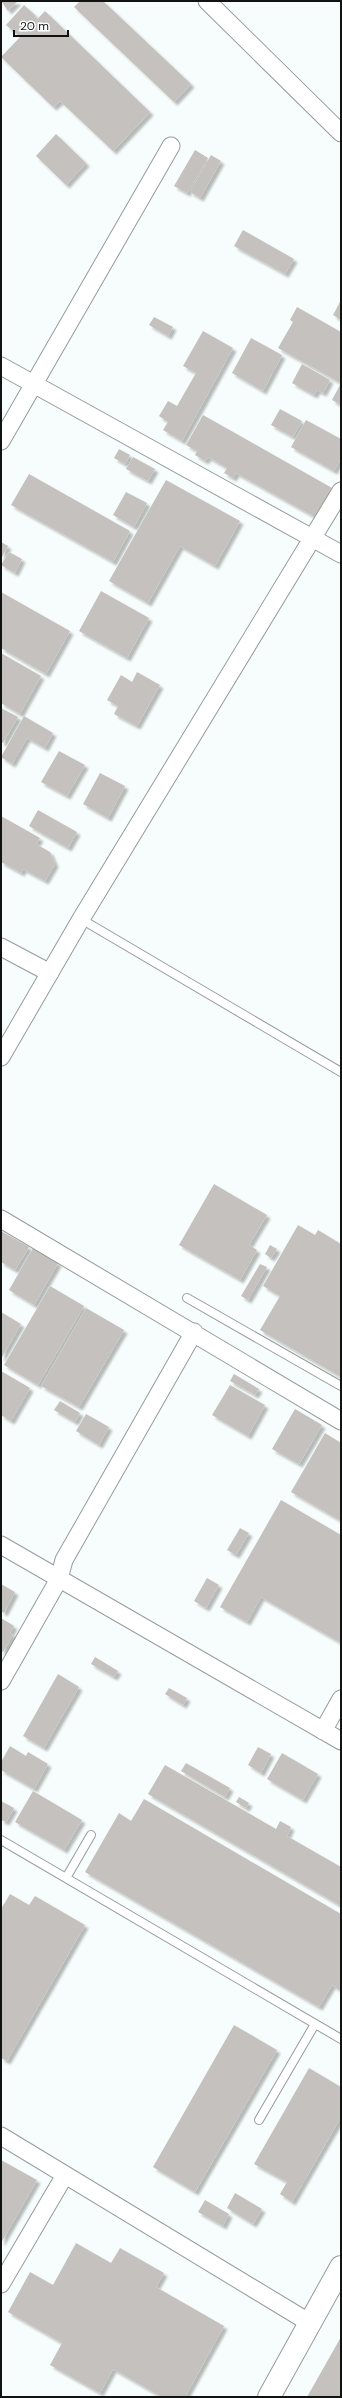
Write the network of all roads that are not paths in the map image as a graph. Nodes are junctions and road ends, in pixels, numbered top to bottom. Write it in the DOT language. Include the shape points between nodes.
graph roads {
  1 [pos="207,1"];
  2 [pos="341,133"];
  3 [pos="171,146"];
  4 [pos="1,366"];
  5 [pos="34,384"];
  6 [pos="1,442"];
  7 [pos="341,491"];
  8 [pos="312,538"];
  9 [pos="341,554"];
  10 [pos="81,919"];
  11 [pos="1,947"];
  12 [pos="50,973"];
  13 [pos="1,1057"];
  14 [pos="341,1072"];
  15 [pos="1,1219"];
  16 [pos="187,1298"];
  17 [pos="194,1332"];
  18 [pos="341,1386"];
  19 [pos="341,1421"];
  20 [pos="1,1545"];
  21 [pos="60,1579"];
  22 [pos="1,1681"];
  23 [pos="341,1699"];
  24 [pos="323,1731"];
  25 [pos="341,1741"];
  26 [pos="91,1836"];
  27 [pos="1,1840"];
  28 [pos="66,1878"];
  29 [pos="315,2024"];
  30 [pos="341,2039"];
  31 [pos="259,2120"];
  32 [pos="1,2136"];
  33 [pos="65,2175"];
  34 [pos="341,2267"];
  35 [pos="1,2284"];
  36 [pos="310,2324"];
  37 [pos="269,2397"];
  1 -- 2 [label="street"];
  3 -- 5 [label="street"];
  4 -- 5 [label="street"];
  5 -- 6 [label="street"];
  5 -- 8 [label="street"];
  7 -- 8 [label="street"];
  8 -- 9 [label="street"];
  8 -- 10 [label="street"];
  10 -- 12 [label="street"];
  10 -- 14 [label="lane"];
  11 -- 12 [label="street"];
  12 -- 13 [label="street"];
  15 -- 17 [label="street"];
  16 -- 18 [label="lane"];
  17 -- 19 [label="street"];
  17 -- 21 [label="street" via="64,1560"];
  20 -- 21 [label="street"];
  21 -- 22 [label="street"];
  21 -- 24 [label="street"];
  23 -- 24 [label="street"];
  24 -- 25 [label="street"];
  26 -- 28 [label="lane"];
  27 -- 28 [label="lane"];
  28 -- 29 [label="lane"];
  29 -- 30 [label="lane"];
  29 -- 31 [label="lane"];
  32 -- 33 [label="street"];
  33 -- 35 [label="street"];
  33 -- 36 [label="street"];
  34 -- 36 [label="street"];
  36 -- 37 [label="street"];
}
